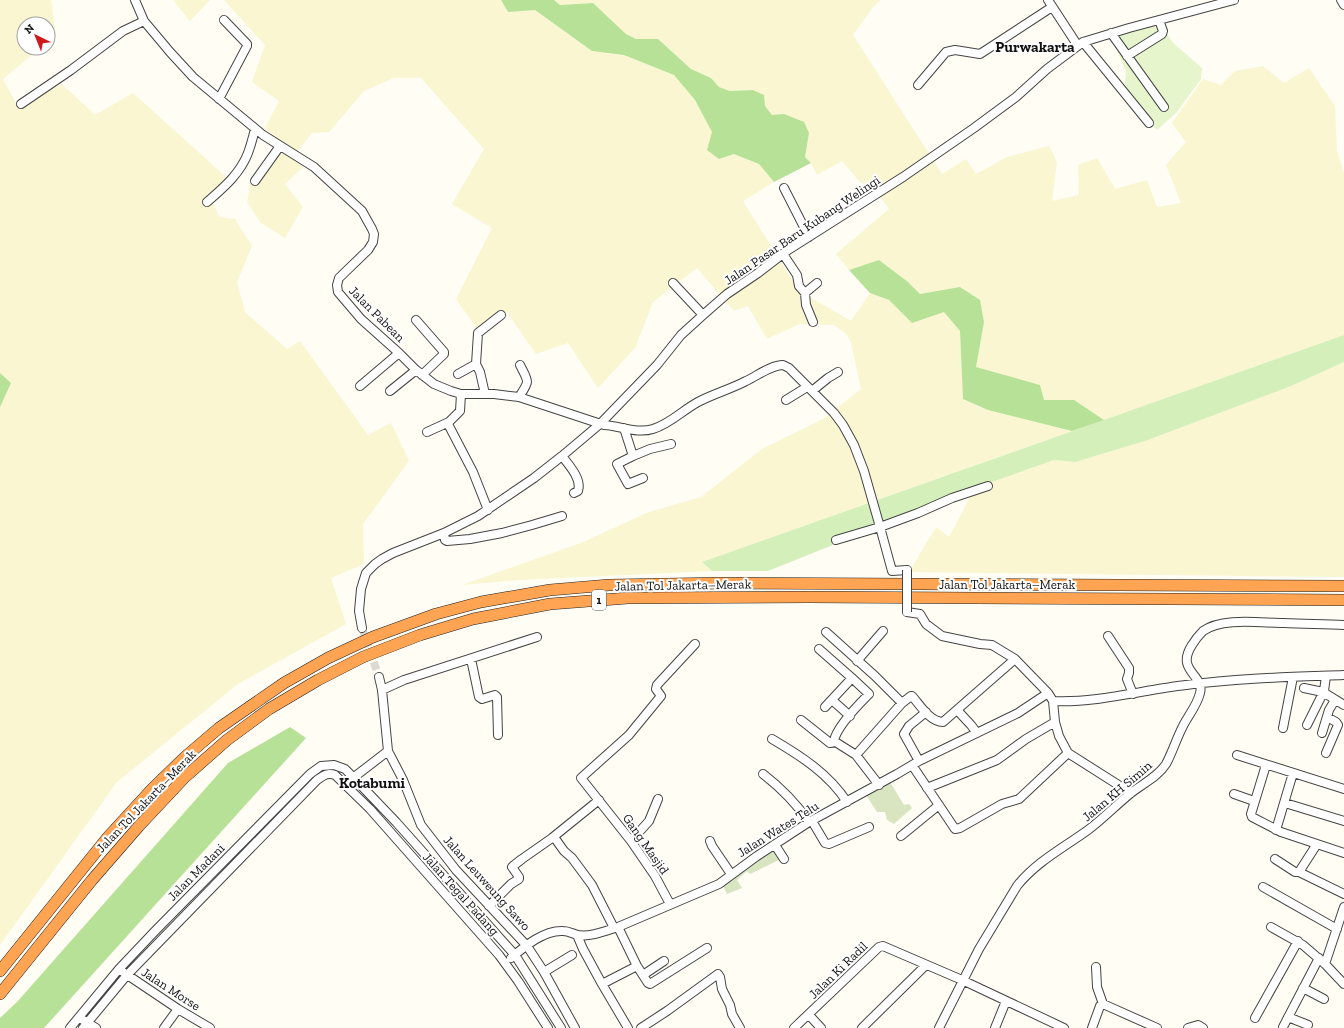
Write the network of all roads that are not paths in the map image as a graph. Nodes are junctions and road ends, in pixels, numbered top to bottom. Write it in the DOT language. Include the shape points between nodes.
graph roads {
  1 [pos="136,0"];
  2 [pos="1234,0"];
  3 [pos="1341,0"];
  4 [pos="1050,3"];
  5 [pos="1344,5"];
  6 [pos="144,20"];
  7 [pos="224,20"];
  8 [pos="1159,20"];
  9 [pos="1111,33"];
  10 [pos="1081,44"];
  11 [pos="1127,56"];
  12 [pos="918,85"];
  13 [pos="219,99"];
  14 [pos="21,104"];
  15 [pos="1164,107"];
  16 [pos="1149,124"];
  17 [pos="255,129"];
  18 [pos="280,146"];
  19 [pos="255,181"];
  20 [pos="784,188"];
  21 [pos="206,202"];
  22 [pos="810,237"];
  23 [pos="783,254"];
  24 [pos="673,283"];
  25 [pos="817,283"];
  26 [pos="805,293"];
  27 [pos="501,315"];
  28 [pos="702,315"];
  29 [pos="416,320"];
  30 [pos="813,322"];
  31 [pos="399,353"];
  32 [pos="476,364"];
  33 [pos="520,365"];
  34 [pos="838,372"];
  35 [pos="419,373"];
  36 [pos="458,374"];
  37 [pos="360,386"];
  38 [pos="809,389"];
  39 [pos="390,390"];
  40 [pos="461,394"];
  41 [pos="485,394"];
  42 [pos="518,397"];
  43 [pos="786,400"];
  44 [pos="448,422"];
  45 [pos="600,424"];
  46 [pos="624,428"];
  47 [pos="427,432"];
  48 [pos="671,444"];
  49 [pos="562,456"];
  50 [pos="633,456"];
  51 [pos="643,478"];
  52 [pos="988,486"];
  53 [pos="574,494"];
  54 [pos="488,510"];
  55 [pos="562,516"];
  56 [pos="880,527"];
  57 [pos="444,533"];
  58 [pos="836,540"];
  59 [pos="1344,586"];
  60 [pos="1344,600"];
  61 [pos="1344,625"];
  62 [pos="362,628"];
  63 [pos="883,631"];
  64 [pos="826,632"];
  65 [pos="1108,636"];
  66 [pos="537,637"];
  67 [pos="695,644"];
  68 [pos="819,649"];
  69 [pos="471,659"];
  70 [pos="1015,659"];
  71 [pos="857,661"];
  72 [pos="1344,675"];
  73 [pos="1326,676"];
  74 [pos="379,677"];
  75 [pos="1293,677"];
  76 [pos="852,678"];
  77 [pos="1200,683"];
  78 [pos="1304,688"];
  79 [pos="382,690"];
  80 [pos="1323,692"];
  81 [pos="1048,693"];
  82 [pos="1133,694"];
  83 [pos="832,700"];
  84 [pos="1335,700"];
  85 [pos="1053,701"];
  86 [pos="902,703"];
  87 [pos="1344,705"];
  88 [pos="826,707"];
  89 [pos="957,710"];
  90 [pos="926,712"];
  91 [pos="850,716"];
  92 [pos="1327,717"];
  93 [pos="801,720"];
  94 [pos="1055,722"];
  95 [pos="1307,725"];
  96 [pos="1283,728"];
  97 [pos="977,733"];
  98 [pos="1322,733"];
  99 [pos="498,735"];
  100 [pos="772,739"];
  101 [pos="835,742"];
  102 [pos="388,751"];
  103 [pos="1326,752"];
  104 [pos="1068,753"];
  105 [pos="1237,755"];
  106 [pos="856,756"];
  107 [pos="916,763"];
  108 [pos="334,765"];
  109 [pos="1266,765"];
  110 [pos="1293,773"];
  111 [pos="332,774"];
  112 [pos="763,774"];
  113 [pos="353,777"];
  114 [pos="345,785"];
  115 [pos="879,785"];
  116 [pos="927,788"];
  117 [pos="1344,789"];
  118 [pos="1131,793"];
  119 [pos="1234,794"];
  120 [pos="658,799"];
  121 [pos="599,800"];
  122 [pos="1254,801"];
  123 [pos="377,802"];
  124 [pos="847,802"];
  125 [pos="1285,803"];
  126 [pos="939,805"];
  127 [pos="370,809"];
  128 [pos="1344,820"];
  129 [pos="810,822"];
  130 [pos="869,827"];
  131 [pos="1276,830"];
  132 [pos="901,836"];
  133 [pos="553,838"];
  134 [pos="631,841"];
  135 [pos="710,841"];
  136 [pos="1317,844"];
  137 [pos="775,845"];
  138 [pos="1344,853"];
  139 [pos="784,859"];
  140 [pos="1274,859"];
  141 [pos="1300,872"];
  142 [pos="731,874"];
  143 [pos="1263,887"];
  144 [pos="1344,894"];
  145 [pos="670,904"];
  146 [pos="489,906"];
  147 [pos="1344,907"];
  148 [pos="1340,925"];
  149 [pos="1271,927"];
  150 [pos="616,928"];
  151 [pos="578,935"];
  152 [pos="1298,942"];
  153 [pos="527,946"];
  154 [pos="707,948"];
  155 [pos="515,955"];
  156 [pos="572,955"];
  157 [pos="664,961"];
  158 [pos="1322,961"];
  159 [pos="506,963"];
  160 [pos="926,965"];
  161 [pos="637,966"];
  162 [pos="1096,968"];
  163 [pos="119,969"];
  164 [pos="0,971"];
  165 [pos="544,972"];
  166 [pos="127,974"];
  167 [pos="643,976"];
  168 [pos="962,980"];
  169 [pos="602,984"];
  170 [pos="1344,984"];
  171 [pos="1303,988"];
  172 [pos="0,994"];
  173 [pos="1324,999"];
  174 [pos="1006,1001"];
  175 [pos="1103,1004"];
  176 [pos="178,1009"];
  177 [pos="809,1015"];
  178 [pos="80,1017"];
  179 [pos="1288,1017"];
  180 [pos="1255,1018"];
  181 [pos="85,1025"];
  182 [pos="1308,1025"];
  183 [pos="867,1026"];
  184 [pos="1283,1027"];
  185 [pos="70,1028"];
  186 [pos="96,1028"];
  187 [pos="164,1028"];
  188 [pos="210,1028"];
  189 [pos="548,1028"];
  190 [pos="561,1028"];
  191 [pos="575,1028"];
  192 [pos="628,1028"];
  193 [pos="641,1028"];
  194 [pos="740,1028"];
  195 [pos="794,1028"];
  196 [pos="821,1028"];
  197 [pos="939,1028"];
  198 [pos="995,1028"];
  199 [pos="1064,1028"];
  200 [pos="1092,1028"];
  201 [pos="1157,1028"];
  202 [pos="1188,1028"];
  203 [pos="1202,1028"];
  1 -- 6 [label="street, Jalan Pabean"];
  2 -- 8 [label="street, Jalan Pasar Baru Kubang Welingi"];
  3 -- 5 [label="street"];
  4 -- 10 [label="street"];
  4 -- 12 [label="street" via="980,54 955,50 946,52"];
  6 -- 13 [label="street, Jalan Pabean" via="181,64"];
  6 -- 14 [label="street" via="123,31"];
  7 -- 13 [label="street" via="247,46"];
  8 -- 9 [label="street, Jalan Pasar Baru Kubang Welingi"];
  8 -- 11 [label="street" via="1162,34"];
  9 -- 10 [label="street, Jalan Pasar Baru Kubang Welingi"];
  9 -- 11 [label="street"];
  10 -- 16 [label="street"];
  10 -- 22 [label="street, Jalan Pasar Baru Kubang Welingi" via="974,128"];
  11 -- 15 [label="street"];
  13 -- 17 [label="street, Jalan Pabean"];
  17 -- 18 [label="street, Jalan Pabean"];
  17 -- 21 [label="street" via="248,154 238,173"];
  18 -- 19 [label="street"];
  18 -- 31 [label="street, Jalan Pabean" via="314,167 362,211 370,223 374,234 373,242 339,278 337,288 357,314"];
  20 -- 22 [label="street"];
  22 -- 23 [label="street, Jalan Pasar Baru Kubang Welingi"];
  23 -- 26 [label="street"];
  23 -- 28 [label="street, Jalan Pasar Baru Kubang Welingi"];
  24 -- 28 [label="street"];
  25 -- 26 [label="street"];
  26 -- 30 [label="street" via="806,305"];
  27 -- 32 [label="street" via="478,333"];
  28 -- 45 [label="street, Jalan Pasar Baru Kubang Welingi"];
  29 -- 35 [label="street" via="444,352"];
  31 -- 35 [label="street, Jalan Pabean"];
  31 -- 37 [label="street"];
  32 -- 36 [label="street"];
  32 -- 41 [label="street"];
  33 -- 42 [label="street" via="528,384"];
  34 -- 38 [label="street"];
  35 -- 39 [label="street"];
  35 -- 40 [label="street, Jalan Pabean" via="444,389"];
  38 -- 43 [label="street"];
  38 -- 46 [label="street, Jalan Pabean" via="789,368 780,365 700,401 653,429"];
  38 -- 56 [label="street, Jalan Pabean" via="834,413 854,445"];
  40 -- 41 [label="street, Jalan Pabean"];
  40 -- 44 [label="street" via="460,411"];
  41 -- 42 [label="street, Jalan Pabean"];
  42 -- 45 [label="street, Jalan Pabean"];
  44 -- 47 [label="street"];
  44 -- 54 [label="street" via="465,454"];
  45 -- 46 [label="street, Jalan Pabean"];
  45 -- 49 [label="street, Jalan Pasar Baru Kubang Welingi"];
  46 -- 50 [label="street"];
  48 -- 50 [label="street"];
  49 -- 53 [label="street" via="579,484 578,491"];
  49 -- 54 [label="street, Jalan Pasar Baru Kubang Welingi"];
  50 -- 51 [label="street" via="617,464 628,484"];
  52 -- 56 [label="street"];
  54 -- 57 [label="street, Jalan Pasar Baru Kubang Welingi"];
  55 -- 57 [label="street" via="464,540 447,541"];
  56 -- 58 [label="street"];
  56 -- 70 [label="street, Jalan Pabean, bridge" via="892,571 907,570 907,612 920,614 926,624 942,636 992,645"];
  57 -- 62 [label="street, Jalan Pasar Baru Kubang Welingi" via="387,556 370,569 363,580 360,594 359,617"];
  59 -- 164 [label="highway, Jalan Tol Jakarta–Merak / 1" via="730,583 608,585 550,590 481,602 436,614 373,637 328,658 284,683 219,728 152,789 108,838"];
  60 -- 172 [label="highway, Jalan Tol Jakarta–Merak / 1" via="628,598 550,604 473,619 420,635 357,660 269,709 227,740 185,778 139,826"];
  61 -- 77 [label="street" via="1248,622 1212,627 1203,631 1194,641 1186,660 1189,669"];
  63 -- 71 [label="street"];
  64 -- 71 [label="street"];
  65 -- 82 [label="street" via="1129,668 1126,679"];
  66 -- 69 [label="street"];
  67 -- 121 [label="street, Gang Masjid" via="657,685 656,689 661,696 629,735 581,778"];
  68 -- 76 [label="street"];
  69 -- 79 [label="street" via="404,680"];
  69 -- 99 [label="street" via="479,697 497,697"];
  70 -- 81 [label="street"];
  70 -- 89 [label="street"];
  71 -- 86 [label="street"];
  72 -- 73 [label="street"];
  73 -- 75 [label="street"];
  73 -- 80 [label="street"];
  74 -- 79 [label="street"];
  75 -- 77 [label="street"];
  75 -- 96 [label="street"];
  76 -- 83 [label="street"];
  76 -- 91 [label="street" via="869,694"];
  77 -- 82 [label="street"];
  77 -- 118 [label="street, Jalan KH Simin" via="1200,695 1165,765 1150,780"];
  78 -- 80 [label="street"];
  79 -- 102 [label="street"];
  80 -- 84 [label="street"];
  80 -- 95 [label="street"];
  81 -- 85 [label="street"];
  81 -- 97 [label="street, Jalan Wates Telu" via="1018,713"];
  82 -- 85 [label="street"];
  83 -- 88 [label="street"];
  83 -- 91 [label="street"];
  84 -- 87 [label="street"];
  84 -- 92 [label="street"];
  85 -- 94 [label="street"];
  86 -- 90 [label="street" via="912,696"];
  86 -- 106 [label="street"];
  89 -- 90 [label="street" via="943,722"];
  89 -- 97 [label="street"];
  90 -- 107 [label="street" via="909,726 904,734"];
  91 -- 101 [label="street" via="835,737"];
  92 -- 98 [label="street"];
  92 -- 103 [label="street" via="1338,725"];
  93 -- 101 [label="street" via="830,743"];
  94 -- 104 [label="street"];
  94 -- 116 [label="street" via="997,760"];
  97 -- 107 [label="street, Jalan Wates Telu"];
  100 -- 124 [label="street" via="825,775"];
  101 -- 106 [label="street"];
  102 -- 113 [label="street"];
  102 -- 146 [label="street, Jalan Leuweung Sawo" via="421,825 456,870"];
  104 -- 118 [label="street"];
  104 -- 126 [label="street" via="1019,799 1002,804 960,828 955,829"];
  105 -- 109 [label="street"];
  106 -- 115 [label="street"];
  107 -- 115 [label="street, Jalan Wates Telu"];
  107 -- 116 [label="street"];
  108 -- 111 [label="street"];
  108 -- 113 [label="street"];
  108 -- 163 [label="street, Jalan Madani" via="321,766 310,774"];
  109 -- 110 [label="street"];
  109 -- 122 [label="street"];
  110 -- 117 [label="street"];
  110 -- 125 [label="street"];
  111 -- 114 [label="street"];
  111 -- 166 [label="street, Jalan Madani" via="317,780"];
  112 -- 129 [label="street" via="781,788"];
  113 -- 114 [label="street"];
  113 -- 123 [label="street, Jalan Tegal Padang"];
  114 -- 127 [label="street, Jalan Tegal Padang"];
  115 -- 124 [label="street, Jalan Wates Telu"];
  116 -- 126 [label="street"];
  118 -- 168 [label="street, Jalan KH Simin" via="1088,830 1044,860 1024,878 986,936"];
  119 -- 122 [label="street"];
  120 -- 134 [label="street" via="648,821"];
  121 -- 133 [label="street"];
  121 -- 134 [label="street, Gang Masjid"];
  122 -- 131 [label="street" via="1252,817"];
  123 -- 127 [label="street"];
  123 -- 155 [label="street, Jalan Tegal Padang"];
  124 -- 129 [label="street, Jalan Wates Telu"];
  125 -- 128 [label="street"];
  125 -- 131 [label="street"];
  126 -- 132 [label="street"];
  127 -- 159 [label="street, Jalan Tegal Padang"];
  129 -- 130 [label="street" via="825,843 829,844"];
  129 -- 137 [label="street, Jalan Wates Telu"];
  131 -- 136 [label="street"];
  133 -- 146 [label="street" via="513,866 519,879"];
  133 -- 150 [label="street" via="592,885"];
  134 -- 145 [label="street, Gang Masjid"];
  135 -- 142 [label="street"];
  136 -- 138 [label="street"];
  136 -- 141 [label="street"];
  137 -- 139 [label="street"];
  137 -- 142 [label="street, Jalan Wates Telu"];
  140 -- 141 [label="street" via="1295,872"];
  141 -- 144 [label="street"];
  142 -- 145 [label="street, Jalan Wates Telu" via="719,884"];
  143 -- 148 [label="street"];
  145 -- 150 [label="street, Jalan Wates Telu"];
  146 -- 153 [label="street, Jalan Leuweung Sawo"];
  147 -- 148 [label="street"];
  148 -- 158 [label="street"];
  149 -- 152 [label="street"];
  150 -- 151 [label="street, Jalan Wates Telu" via="601,933"];
  150 -- 161 [label="street"];
  151 -- 153 [label="street, Jalan Wates Telu" via="553,932"];
  151 -- 169 [label="street"];
  152 -- 158 [label="street"];
  152 -- 180 [label="street"];
  153 -- 155 [label="street, Jalan Wates Telu"];
  153 -- 165 [label="street, Jalan Leuweung Sawo"];
  154 -- 167 [label="street" via="650,984"];
  155 -- 159 [label="street, Jalan Wates Telu"];
  155 -- 190 [label="street, Jalan Tegal Padang"];
  156 -- 165 [label="street"];
  157 -- 167 [label="street"];
  158 -- 170 [label="street"];
  158 -- 171 [label="street"];
  159 -- 189 [label="street, Jalan Tegal Padang"];
  160 -- 168 [label="street"];
  160 -- 177 [label="street, Jalan Ki Radil" via="883,946"];
  160 -- 183 [label="street"];
  161 -- 167 [label="street"];
  161 -- 169 [label="street"];
  162 -- 175 [label="street" via="1097,987"];
  163 -- 166 [label="street, Jalan Morse"];
  163 -- 178 [label="street, Jalan Madani"];
  165 -- 191 [label="street, Jalan Leuweung Sawo"];
  166 -- 176 [label="street, Jalan Morse"];
  166 -- 181 [label="street, Jalan Madani"];
  168 -- 174 [label="street"];
  168 -- 197 [label="street, Jalan KH Simin"];
  169 -- 192 [label="street"];
  171 -- 173 [label="street"];
  171 -- 179 [label="street"];
  174 -- 198 [label="street"];
  174 -- 199 [label="street"];
  175 -- 200 [label="street"];
  175 -- 201 [label="street"];
  176 -- 187 [label="street"];
  176 -- 188 [label="street, Jalan Morse"];
  177 -- 195 [label="street, Jalan Ki Radil"];
  177 -- 196 [label="street"];
  178 -- 181 [label="street"];
  178 -- 185 [label="street, Jalan Madani"];
  179 -- 182 [label="street"];
  179 -- 184 [label="street"];
  181 -- 186 [label="street"];
  193 -- 194 [label="street" via="718,974 732,1014"];
  202 -- 203 [label="street" via="1198,1025"];
}
